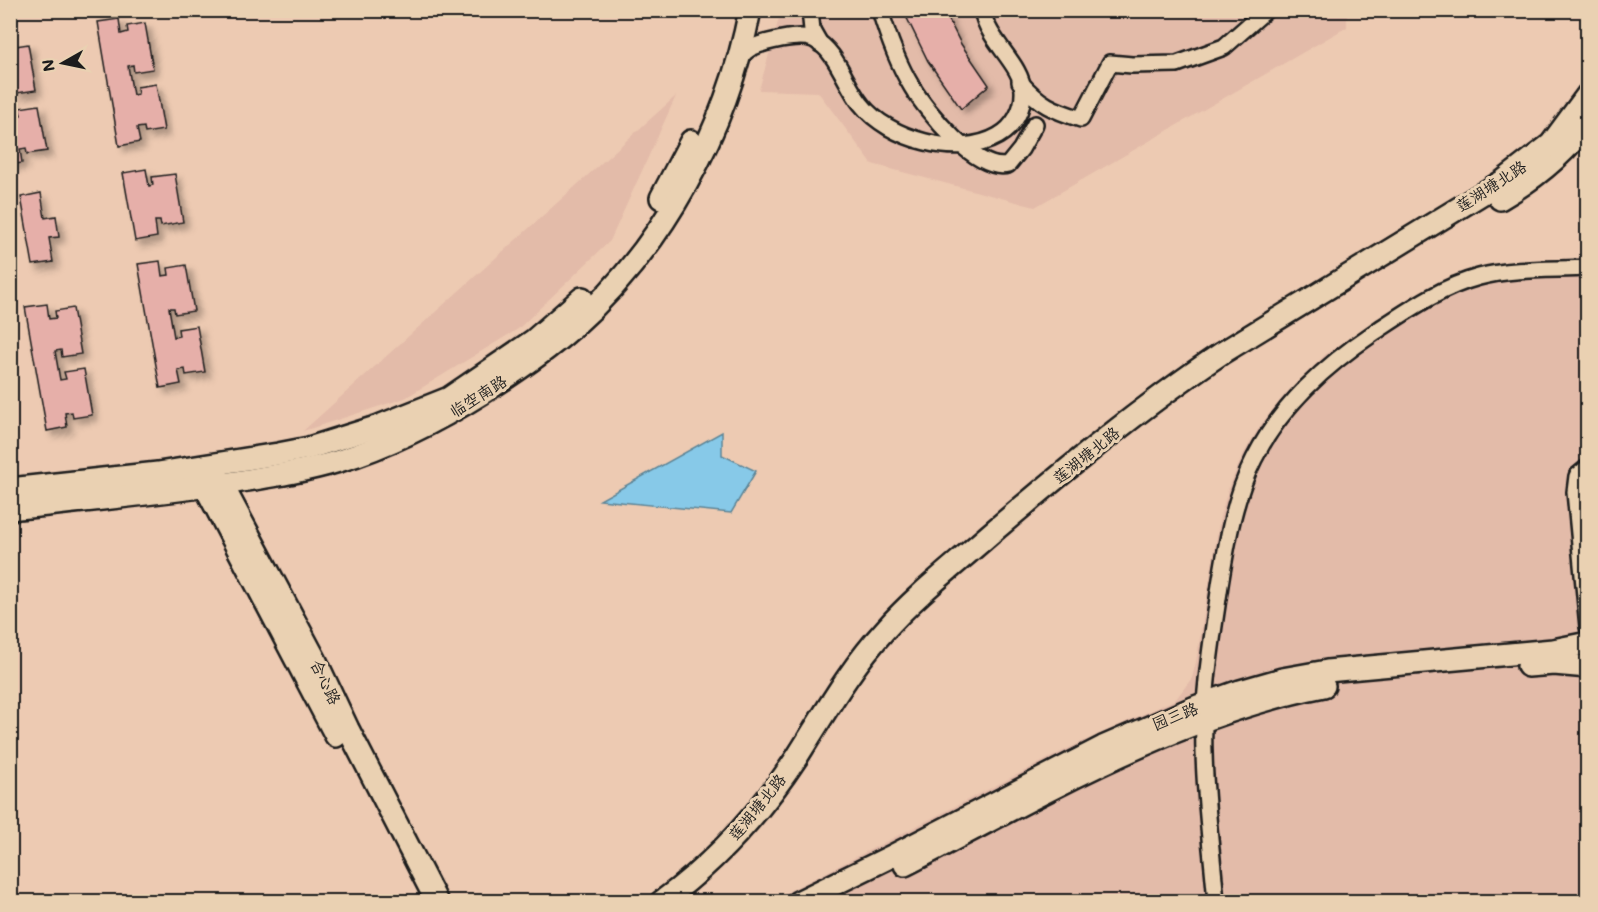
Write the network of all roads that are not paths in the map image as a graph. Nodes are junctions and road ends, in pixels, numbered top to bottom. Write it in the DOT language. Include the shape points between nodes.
graph roads {
  1 [pos="736,10"];
  2 [pos="750,10"];
  3 [pos="810,10"];
  4 [pos="880,10"];
  5 [pos="972,10"];
  6 [pos="1266,10"];
  7 [pos="982,11"];
  8 [pos="822,46"];
  9 [pos="737,60"];
  10 [pos="1022,84"];
  11 [pos="1587,94"];
  12 [pos="1587,123"];
  13 [pos="1035,124"];
  14 [pos="943,145"];
  15 [pos="963,145"];
  16 [pos="975,156"];
  17 [pos="1587,268"];
  18 [pos="203,466"];
  19 [pos="1587,467"];
  20 [pos="213,485"];
  21 [pos="10,489"];
  22 [pos="10,508"];
  23 [pos="1587,627"];
  24 [pos="1587,643"];
  25 [pos="1587,667"];
  26 [pos="1205,711"];
  27 [pos="422,902"];
  28 [pos="437,902"];
  29 [pos="661,902"];
  30 [pos="684,902"];
  31 [pos="798,902"];
  32 [pos="831,902"];
  33 [pos="1216,902"];
  1 -- 18 [label="main road, 临空南路" via="705,112 680,164 627,249 572,309 449,398 309,448"];
  2 -- 9 [label="main road, 临空南路"];
  3 -- 8 [label="street" via="812,30"];
  4 -- 15 [label="street" via="912,87 937,120"];
  5 -- 10 [label="street"];
  6 -- 10 [label="street" via="1224,47 1177,64 1110,63 1082,119 1053,110"];
  7 -- 10 [label="street" via="988,31"];
  8 -- 9 [label="street" via="814,39 791,37 751,48"];
  8 -- 14 [label="street" via="861,105 879,122 901,135"];
  9 -- 20 [label="main road, 临空南路" via="711,134 673,206 624,274 570,329 507,378 397,441 310,469"];
  10 -- 15 [label="street" via="1020,109 1008,129 993,139"];
  11 -- 29 [label="main road, 莲湖塘北路" via="1551,144 1503,181 1192,373 1096,446 952,567 884,630 831,701 768,798 739,833"];
  12 -- 30 [label="main road, 莲湖塘北路" via="1559,157 1510,194 1197,385 960,576 894,639 862,677 758,832"];
  13 -- 16 [label="street" via="1008,165 994,165"];
  14 -- 15 [label="street"];
  14 -- 16 [label="street"];
  15 -- 16 [label="street"];
  17 -- 26 [label="street" via="1480,277 1450,288 1358,343 1294,400 1254,459 1231,519"];
  18 -- 20 [label="main road, 合心路"];
  18 -- 21 [label="main road, 临空南路"];
  19 -- 23 [label="street" via="1577,476 1575,492"];
  20 -- 22 [label="main road, 临空南路"];
  20 -- 27 [label="main road, 合心路"];
  20 -- 28 [label="main road, 合心路" via="315,659"];
  24 -- 26 [label="main road, 园三路" via="1282,679"];
  25 -- 26 [label="main road, 园三路" via="1554,664 1331,685"];
  26 -- 31 [label="main road, 园三路" via="1103,747"];
  26 -- 32 [label="main road, 园三路" via="1158,739"];
  26 -- 33 [label="street" via="1204,752"];
}
